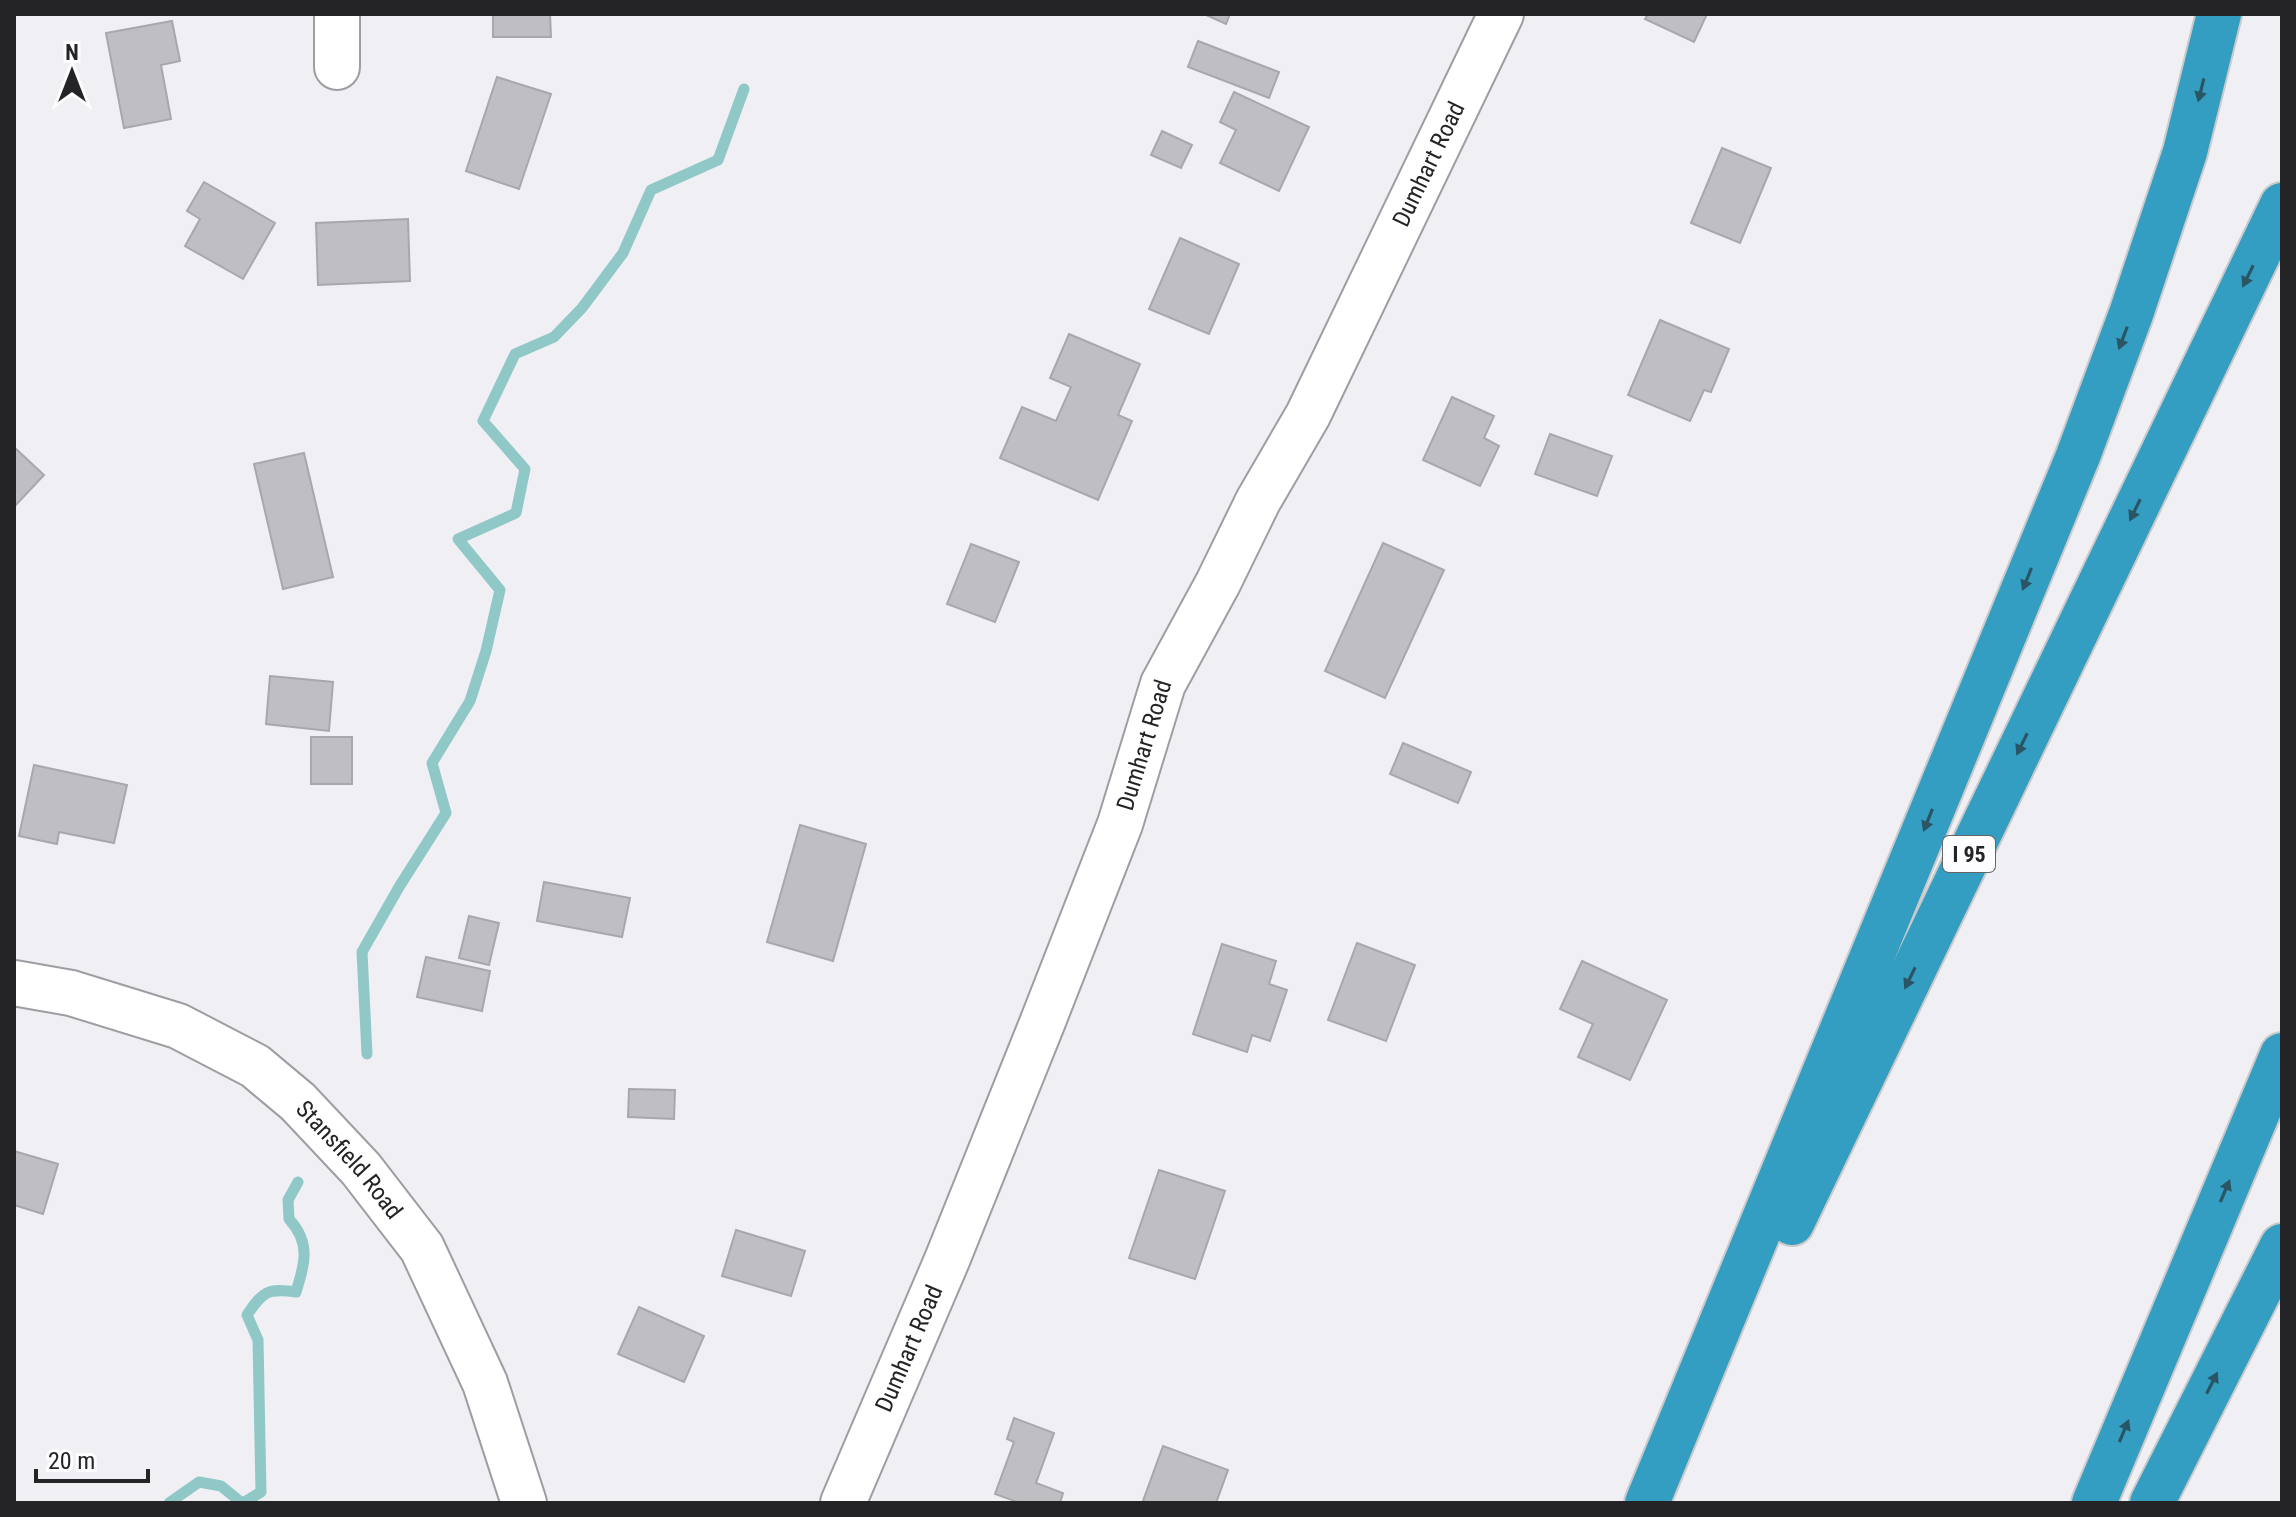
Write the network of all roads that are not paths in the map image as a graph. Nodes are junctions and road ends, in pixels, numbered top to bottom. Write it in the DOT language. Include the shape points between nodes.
graph roads {
  1 [pos="337,14"];
  2 [pos="1501,14"];
  3 [pos="2219,14"];
  4 [pos="337,67"];
  5 [pos="2282,205"];
  6 [pos="14,983"];
  7 [pos="2282,1055"];
  8 [pos="2282,1246"];
  9 [pos="524,1503"];
  10 [pos="843,1503"];
  11 [pos="1647,1503"];
  12 [pos="1657,1503"];
  13 [pos="2094,1503"];
  14 [pos="2152,1503"];
  1 -- 4 [label="street"];
  2 -- 10 [label="street, Dumhart Road" via="1308,415 1163,684 1120,824 1049,1007"];
  3 -- 11 [label="highway, one-way" via="2185,152 2078,456"];
  5 -- 12 [label="highway, I 95, one-way"];
  6 -- 9 [label="street, Stansfield Road" via="71,993 178,1026 255,1066 298,1102 361,1169 422,1248 485,1383"];
  13 -- 7 [label="highway, one-way"];
  14 -- 8 [label="highway, one-way"];
}
